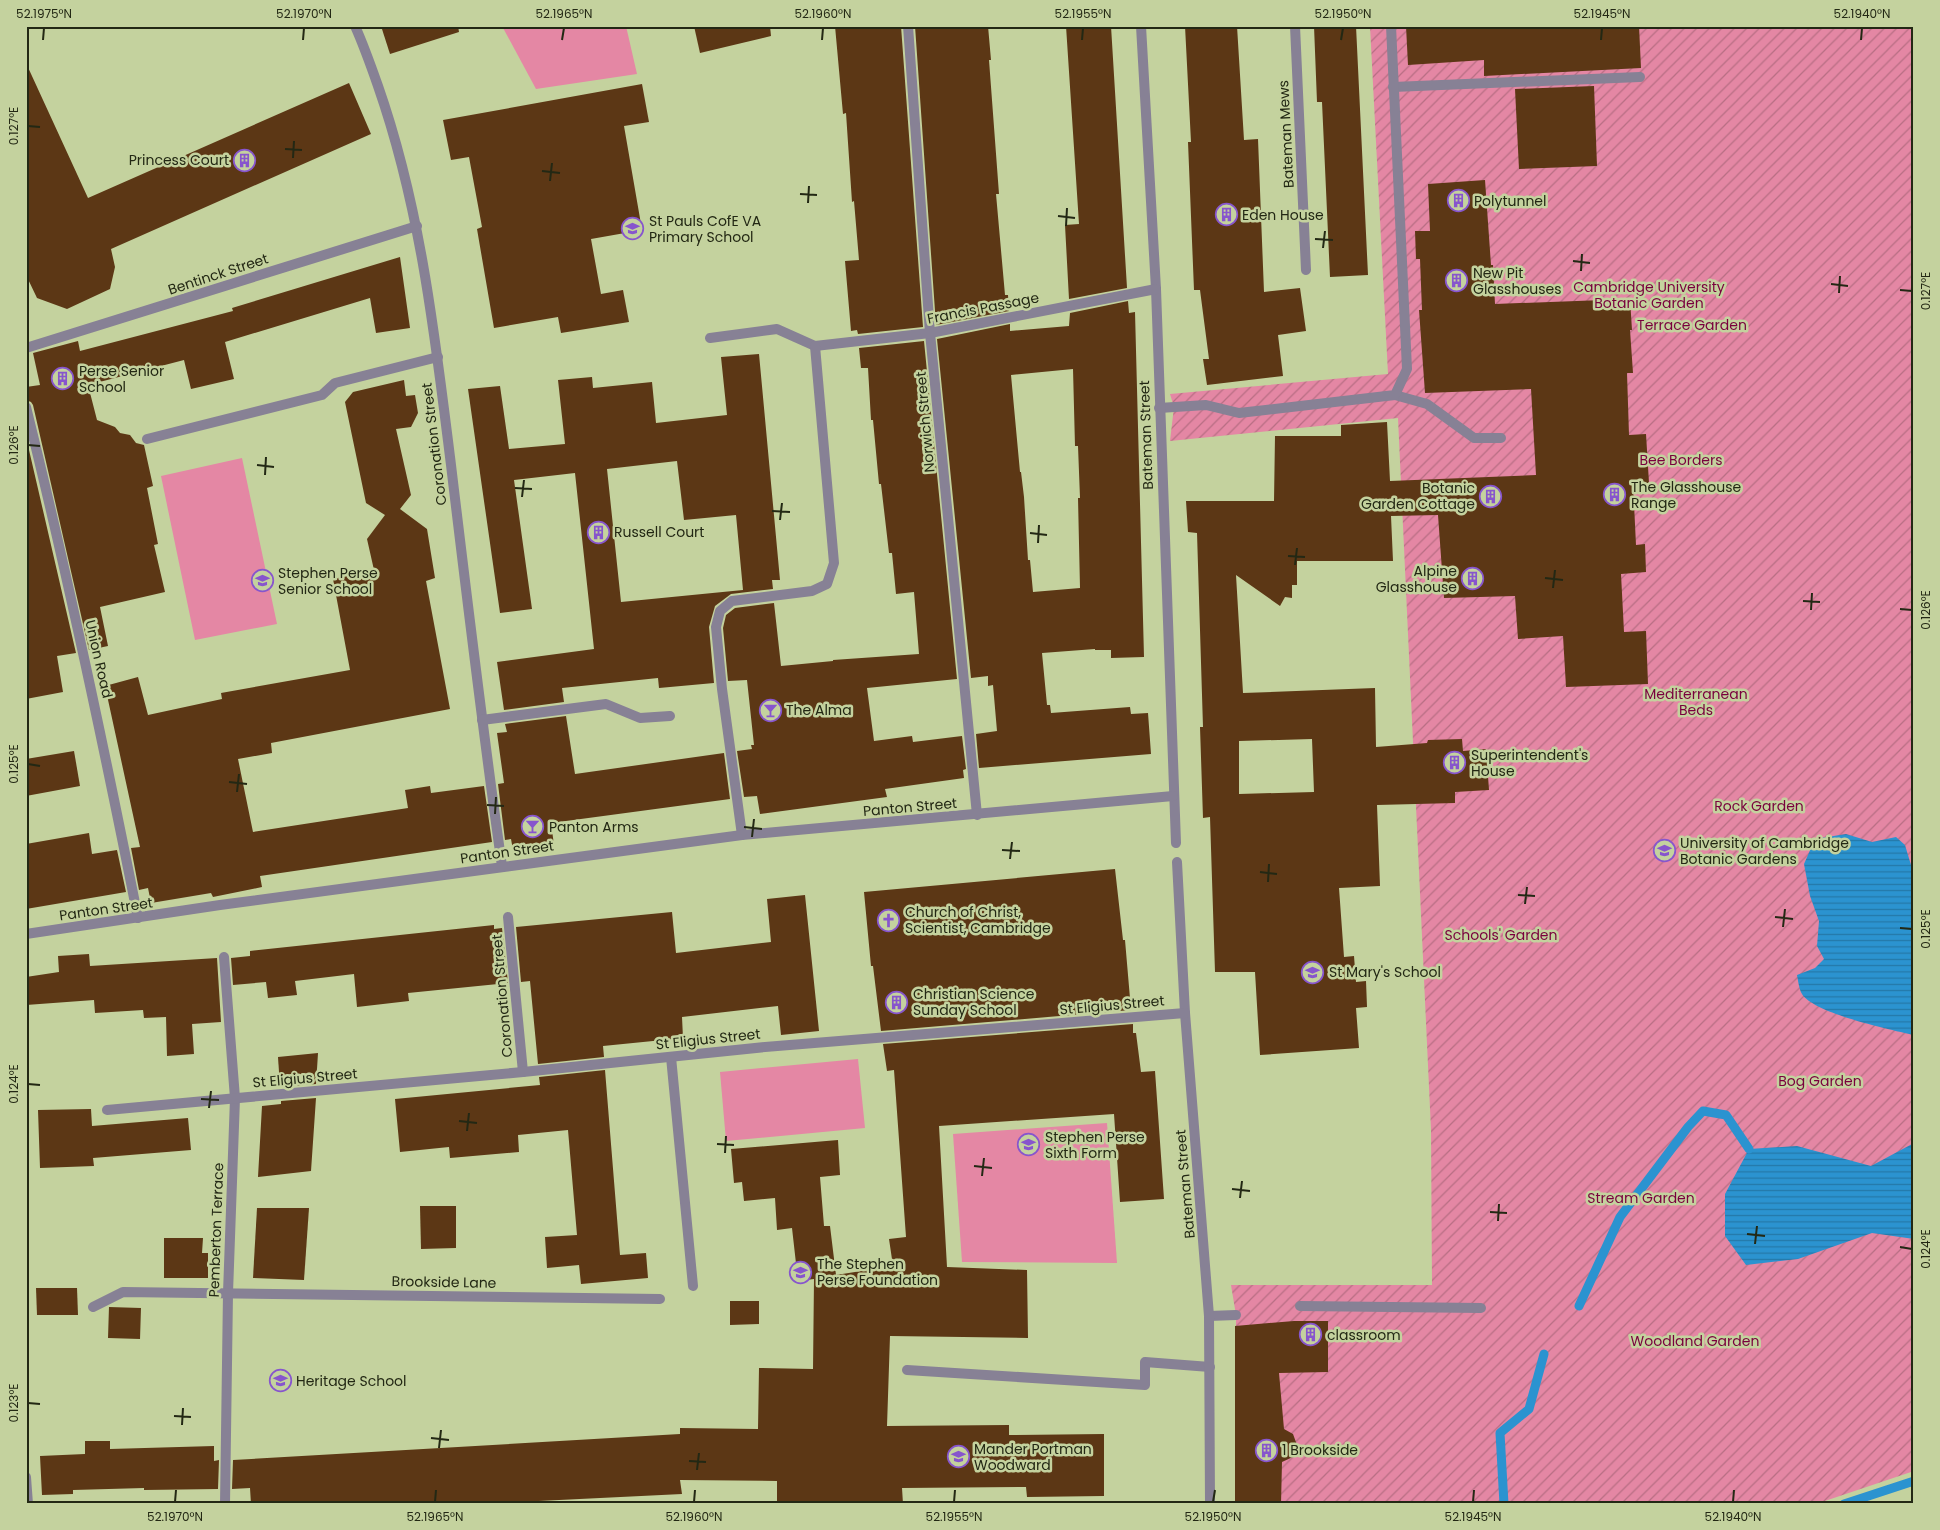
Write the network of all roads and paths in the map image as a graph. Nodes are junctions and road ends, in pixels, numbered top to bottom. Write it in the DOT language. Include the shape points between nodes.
graph roads {
  1 [pos="355,26"];
  2 [pos="908,26"];
  3 [pos="1141,26"];
  4 [pos="1295,26"];
  5 [pos="1391,26"];
  6 [pos="1640,77"];
  7 [pos="1393,88"];
  8 [pos="417,226"];
  9 [pos="1306,270"];
  10 [pos="1156,289"];
  11 [pos="930,333"];
  12 [pos="710,338"];
  13 [pos="815,346"];
  14 [pos="26,348"];
  15 [pos="438,357"];
  16 [pos="1395,395"];
  17 [pos="26,407"];
  18 [pos="1159,408"];
  19 [pos="1501,438"];
  20 [pos="147,439"];
  21 [pos="670,716"];
  22 [pos="482,720"];
  23 [pos="1173,796"];
  24 [pos="977,815"];
  25 [pos="742,835"];
  26 [pos="1176,843"];
  27 [pos="1177,862"];
  28 [pos="502,866"];
  29 [pos="508,917"];
  30 [pos="138,918"];
  31 [pos="26,934"];
  32 [pos="224,957"];
  33 [pos="1185,1012"];
  34 [pos="671,1057"];
  35 [pos="523,1072"];
  36 [pos="235,1098"];
  37 [pos="107,1110"];
  38 [pos="693,1286"];
  39 [pos="228,1293"];
  40 [pos="660,1299"];
  41 [pos="1300,1306"];
  42 [pos="93,1307"];
  43 [pos="1481,1308"];
  44 [pos="1236,1315"];
  45 [pos="1209,1316"];
  46 [pos="1210,1367"];
  47 [pos="907,1370"];
  48 [pos="26,1476"];
  49 [pos="28,1504"];
  50 [pos="225,1504"];
  51 [pos="1210,1504"];
  1 -- 8 [label="street, Coronation Street" via="393,130"];
  2 -- 11 [label="street, Norwich Street"];
  3 -- 10 [label="street, Bateman Street"];
  4 -- 9 [label="street, Bateman Mews"];
  5 -- 7 [label="street"];
  6 -- 7 [label="street"];
  7 -- 16 [label="street" via="1407,370"];
  8 -- 14 [label="street, Bentinck Street"];
  8 -- 15 [label="street, Coronation Street"];
  10 -- 11 [label="street, Francis Passage"];
  10 -- 18 [label="street, Bateman Street"];
  11 -- 13 [label="street, Francis Passage"];
  11 -- 24 [label="street, Norwich Street"];
  12 -- 13 [label="street" via="777,329"];
  13 -- 25 [label="street" via="834,563 827,584 812,591 732,602 720,611 716,627"];
  15 -- 20 [label="street" via="335,383 322,395"];
  15 -- 22 [label="street, Coronation Street"];
  16 -- 18 [label="street" via="1239,413 1206,405"];
  16 -- 19 [label="street" via="1427,404 1474,438"];
  17 -- 30 [label="street, Union Road" via="94,698"];
  18 -- 23 [label="street, Bateman Street"];
  21 -- 22 [label="street" via="640,718 606,704"];
  22 -- 28 [label="street, Coronation Street"];
  23 -- 24 [label="street, Panton Street"];
  23 -- 26 [label="street, Bateman Street"];
  24 -- 25 [label="street, Panton Street"];
  25 -- 28 [label="street, Panton Street"];
  27 -- 33 [label="street, Bateman Street"];
  28 -- 30 [label="street, Panton Street"];
  29 -- 35 [label="street, Coronation Street"];
  30 -- 31 [label="street, Panton Street"];
  32 -- 36 [label="street, Pemberton Terrace"];
  33 -- 34 [label="street, St Eligius Street"];
  33 -- 45 [label="street, Bateman Street"];
  34 -- 35 [label="street, St Eligius Street"];
  34 -- 38 [label="street"];
  35 -- 36 [label="street, St Eligius Street"];
  36 -- 37 [label="street, St Eligius Street"];
  36 -- 39 [label="street, Pemberton Terrace"];
  39 -- 40 [label="street, Brookside Lane"];
  39 -- 42 [label="street, Brookside Lane" via="123,1292"];
  39 -- 50 [label="street, Pemberton Terrace"];
  41 -- 43 [label="street"];
  44 -- 45 [label="street"];
  45 -- 46 [label="street, Bateman Street"];
  46 -- 47 [label="street" via="1145,1362 1145,1385"];
  46 -- 51 [label="street, Bateman Street"];
  48 -- 49 [label="street"];
}
